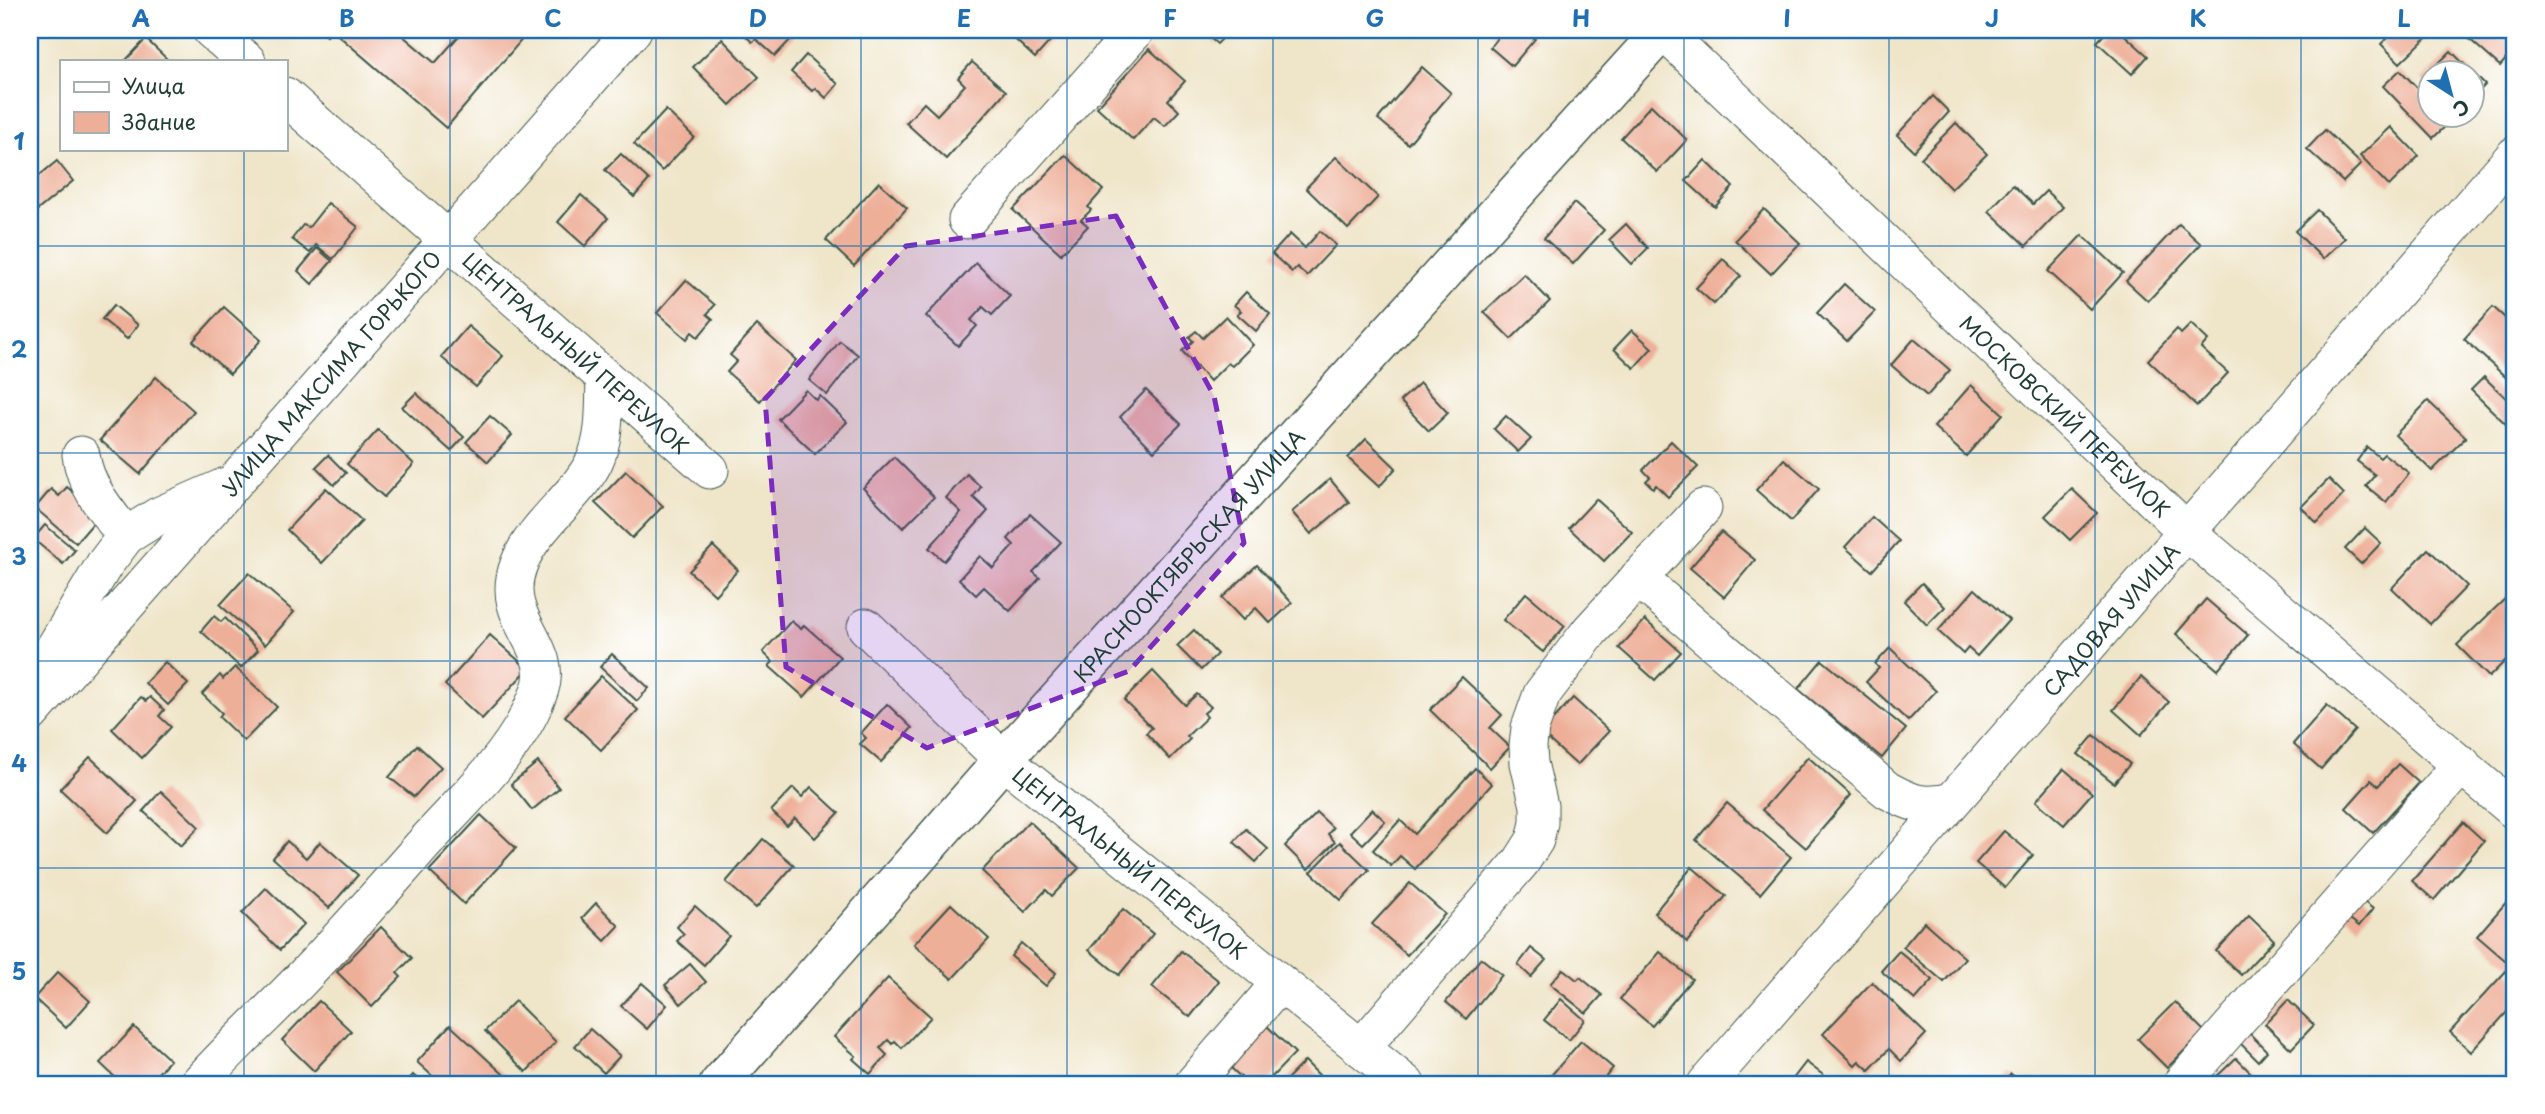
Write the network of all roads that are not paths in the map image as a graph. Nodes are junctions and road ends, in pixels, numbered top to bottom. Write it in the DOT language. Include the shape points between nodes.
graph roads {
  1 [pos="211,30"];
  2 [pos="633,30"];
  3 [pos="1136,30"];
  4 [pos="1662,30"];
  5 [pos="246,60"];
  6 [pos="287,98"];
  7 [pos="2515,155"];
  8 [pos="967,220"];
  9 [pos="447,240"];
  10 [pos="605,378"];
  11 [pos="81,455"];
  12 [pos="710,470"];
  13 [pos="233,483"];
  14 [pos="1703,508"];
  15 [pos="2186,531"];
  16 [pos="125,536"];
  17 [pos="1638,578"];
  18 [pos="866,627"];
  19 [pos="30,690"];
  20 [pos="30,714"];
  21 [pos="1003,760"];
  22 [pos="2462,764"];
  23 [pos="1950,802"];
  24 [pos="2515,811"];
  25 [pos="1280,983"];
  26 [pos="1361,1048"];
  27 [pos="198,1084"];
  28 [pos="719,1084"];
  29 [pos="1193,1084"];
  30 [pos="1406,1084"];
  31 [pos="1706,1084"];
  32 [pos="2180,1084"];
  1 -- 5 [label="street"];
  2 -- 9 [label="street, УЛИЦА МАКСИМА ГОРЬКОГО"];
  3 -- 8 [label="street"];
  4 -- 15 [label="street, МОСКОВСКИЙ ПЕРЕУЛОК"];
  4 -- 21 [label="main road, КРАСНООКТЯБРЬСКАЯ УЛИЦА"];
  6 -- 9 [label="street, ЦЕНТРАЛЬНЫЙ ПЕРЕУЛОК"];
  7 -- 15 [label="street, САДОВАЯ УЛИЦА"];
  9 -- 10 [label="street, ЦЕНТРАЛЬНЫЙ ПЕРЕУЛОК"];
  9 -- 13 [label="street, УЛИЦА МАКСИМА ГОРЬКОГО"];
  10 -- 12 [label="street, ЦЕНТРАЛЬНЫЙ ПЕРЕУЛОК"];
  10 -- 27 [label="street" via="601,439 594,461 527,550 515,574 517,615 542,667 540,688 525,722 500,759 306,974"];
  11 -- 16 [label="street" via="96,495"];
  13 -- 16 [label="street"];
  13 -- 20 [label="street, УЛИЦА МАКСИМА ГОРЬКОГО"];
  14 -- 17 [label="street"];
  15 -- 22 [label="street, МОСКОВСКИЙ ПЕРЕУЛОК"];
  15 -- 23 [label="street, САДОВАЯ УЛИЦА"];
  16 -- 19 [label="street"];
  17 -- 23 [label="street" via="1887,790 1927,806"];
  17 -- 26 [label="street" via="1590,631 1538,703 1528,746 1539,806 1535,840"];
  18 -- 21 [label="street, ЦЕНТРАЛЬНЫЙ ПЕРЕУЛОК"];
  21 -- 25 [label="street, ЦЕНТРАЛЬНЫЙ ПЕРЕУЛОК"];
  21 -- 28 [label="main road, КРАСНООКТЯБРЬСКАЯ УЛИЦА"];
  22 -- 24 [label="street, МОСКОВСКИЙ ПЕРЕУЛОК"];
  22 -- 32 [label="street"];
  23 -- 31 [label="street, САДОВАЯ УЛИЦА"];
  25 -- 26 [label="street, ЦЕНТРАЛЬНЫЙ ПЕРЕУЛОК"];
  25 -- 29 [label="street"];
  26 -- 30 [label="street, ЦЕНТРАЛЬНЫЙ ПЕРЕУЛОК"];
}
